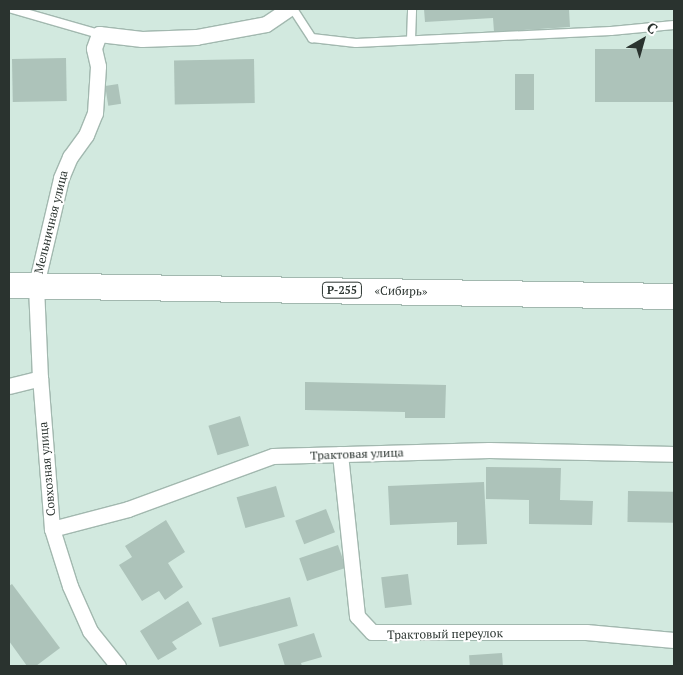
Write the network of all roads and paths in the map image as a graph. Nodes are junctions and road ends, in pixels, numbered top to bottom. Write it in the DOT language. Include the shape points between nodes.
graph roads {
  1 [pos="12,9"];
  2 [pos="288,9"];
  3 [pos="293,9"];
  4 [pos="412,9"];
  5 [pos="674,25"];
  6 [pos="99,34"];
  7 [pos="411,40"];
  8 [pos="9,285"];
  9 [pos="36,285"];
  10 [pos="674,296"];
  11 [pos="40,378"];
  12 [pos="9,386"];
  13 [pos="340,454"];
  14 [pos="674,454"];
  15 [pos="52,529"];
  16 [pos="674,640"];
  17 [pos="118,666"];
  1 -- 6 [label="lane"];
  2 -- 6 [label="street" via="266,24 196,37 151,39"];
  3 -- 7 [label="lane" via="312,38 356,43"];
  4 -- 7 [label="lane"];
  5 -- 7 [label="lane"];
  6 -- 9 [label="street, Мельничная улица" via="94,48 98,66 95,113 86,135 65,165"];
  8 -- 9 [label="highway, «Сибирь» / Р-255"];
  9 -- 10 [label="highway, «Сибирь» / Р-255"];
  9 -- 11 [label="street, Совхозная улица"];
  11 -- 12 [label="street"];
  11 -- 15 [label="street, Совхозная улица"];
  13 -- 14 [label="street, Трактовая улица" via="489,450"];
  13 -- 15 [label="street, Трактовая улица" via="273,456 128,509"];
  13 -- 16 [label="street, Трактовый переулок" via="357,616 372,632 586,632"];
  15 -- 17 [label="street, Совхозная улица" via="70,586 90,631"];
}
